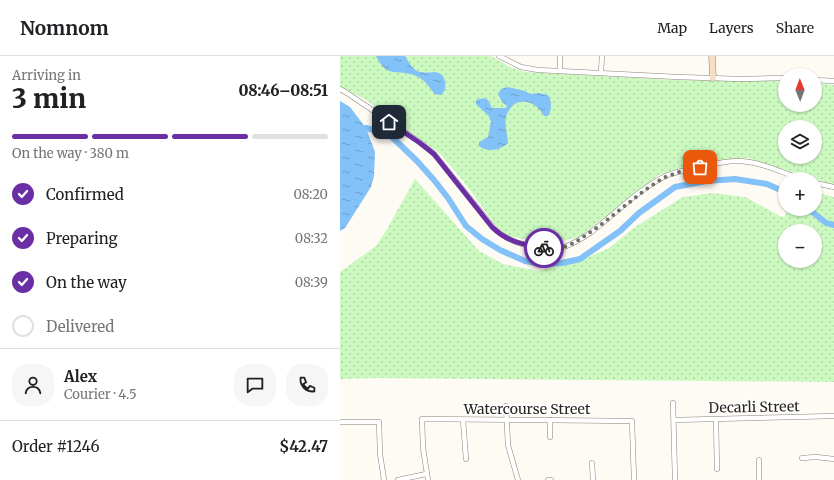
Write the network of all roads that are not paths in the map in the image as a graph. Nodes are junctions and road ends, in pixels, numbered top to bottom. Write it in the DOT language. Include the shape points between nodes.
graph roads {
  1 [pos="499,56"];
  2 [pos="560,56"];
  3 [pos="602,56"];
  4 [pos="712,56"];
  5 [pos="560,71"];
  6 [pos="601,72"];
  7 [pos="713,78"];
  8 [pos="778,78"];
  9 [pos="822,80"];
  10 [pos="834,81"];
  11 [pos="340,89"];
  12 [pos="781,172"];
  13 [pos="822,184"];
  14 [pos="834,187"];
  15 [pos="673,403"];
  16 [pos="506,406"];
  17 [pos="834,416"];
  18 [pos="716,418"];
  19 [pos="463,420"];
  20 [pos="506,420"];
  21 [pos="550,420"];
  22 [pos="674,420"];
  23 [pos="340,422"];
  24 [pos="550,437"];
  25 [pos="802,458"];
  26 [pos="466,459"];
  27 [pos="834,459"];
  28 [pos="759,460"];
  29 [pos="592,463"];
  30 [pos="717,469"];
  31 [pos="426,474"];
  32 [pos="384,480"];
  33 [pos="398,480"];
  34 [pos="428,480"];
  35 [pos="518,480"];
  36 [pos="593,480"];
  37 [pos="634,480"];
  38 [pos="675,480"];
  39 [pos="759,480"];
  1 -- 5 [label="street" via="513,64 528,68"];
  2 -- 5 [label="street"];
  3 -- 6 [label="street"];
  4 -- 7 [label="street"];
  5 -- 6 [label="street"];
  6 -- 7 [label="street"];
  7 -- 8 [label="street"];
  9 -- 10 [label="street"];
  11 -- 12 [label="street" via="434,154 499,234 508,240 531,246 555,249 574,243 657,182 688,169 739,161"];
  13 -- 14 [label="street"];
  15 -- 22 [label="street"];
  16 -- 20 [label="street"];
  17 -- 18 [label="street, Decarli Street"];
  18 -- 22 [label="street, Decarli Street"];
  18 -- 30 [label="street"];
  19 -- 20 [label="street, Watercourse Street"];
  19 -- 26 [label="street"];
  19 -- 31 [label="street, Watercourse Street" via="422,420"];
  20 -- 21 [label="street, Watercourse Street"];
  20 -- 35 [label="street" via="509,451"];
  21 -- 24 [label="street"];
  21 -- 37 [label="street, Watercourse Street" via="632,421"];
  22 -- 38 [label="street"];
  23 -- 32 [label="street" via="379,422"];
  25 -- 27 [label="street"];
  28 -- 39 [label="street"];
  29 -- 36 [label="street"];
  31 -- 33 [label="street"];
  31 -- 34 [label="street"];
}
